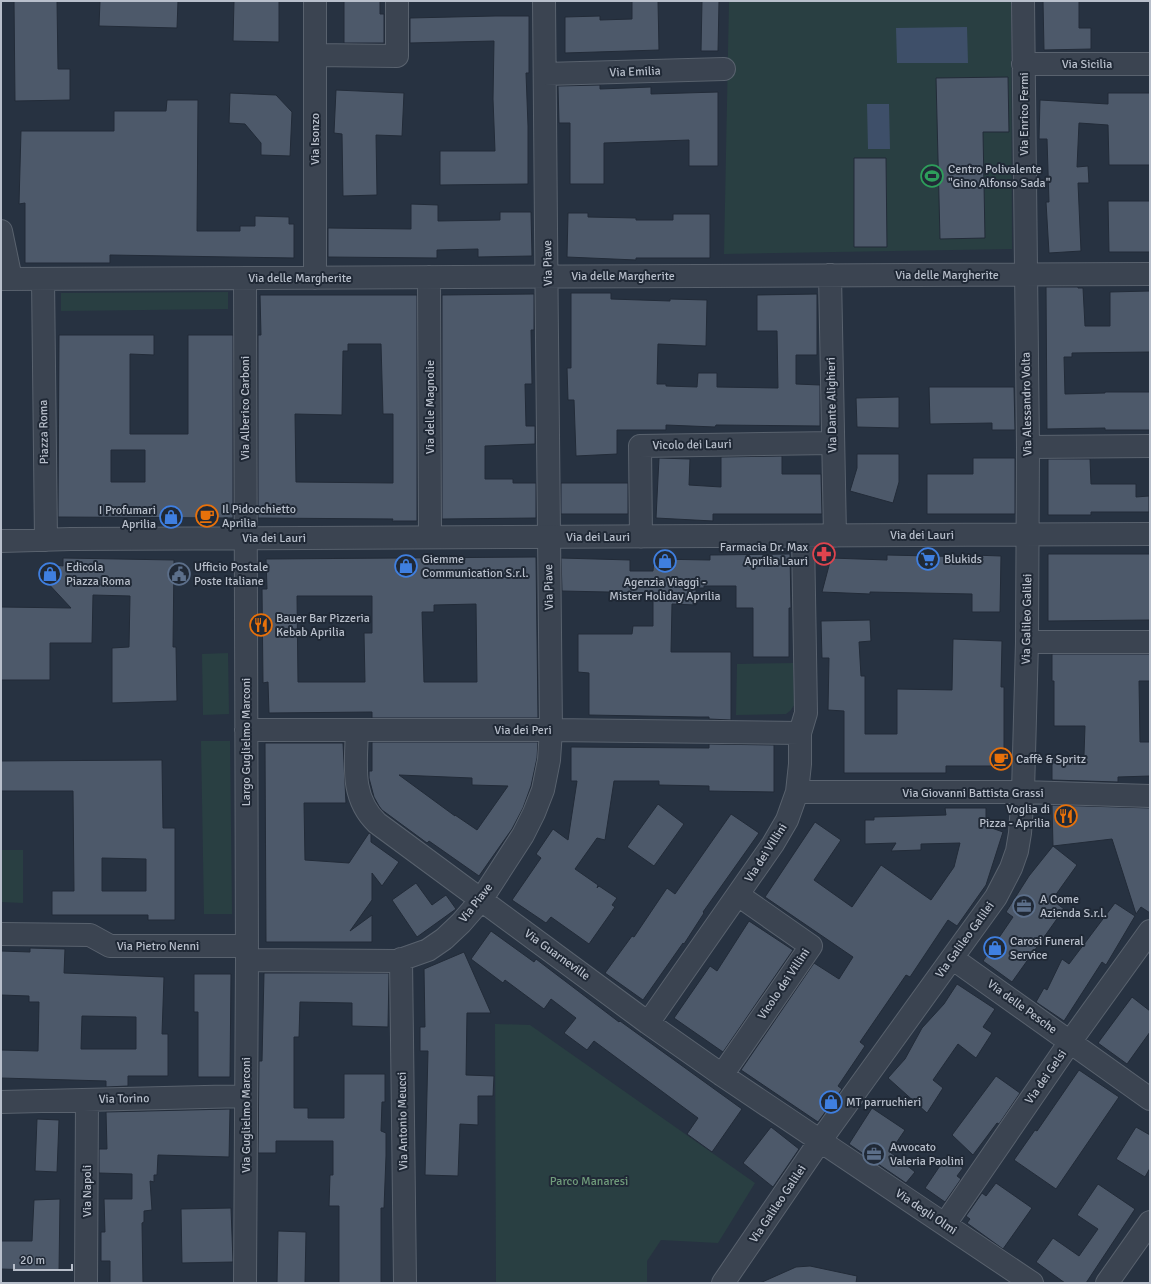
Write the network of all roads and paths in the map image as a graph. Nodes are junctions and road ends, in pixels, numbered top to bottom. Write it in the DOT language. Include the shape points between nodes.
graph roads {
  1 [pos="315,1"];
  2 [pos="397,1"];
  3 [pos="544,1"];
  4 [pos="1023,1"];
  5 [pos="315,55"];
  6 [pos="1023,64"];
  7 [pos="1150,64"];
  8 [pos="724,69"];
  9 [pos="545,74"];
  10 [pos="1,232"];
  11 [pos="1025,274"];
  12 [pos="1150,274"];
  13 [pos="830,275"];
  14 [pos="548,276"];
  15 [pos="429,277"];
  16 [pos="245,278"];
  17 [pos="315,278"];
  18 [pos="6,279"];
  19 [pos="42,279"];
  20 [pos="833,443"];
  21 [pos="1150,446"];
  22 [pos="1028,447"];
  23 [pos="1150,534"];
  24 [pos="1028,535"];
  25 [pos="641,536"];
  26 [pos="803,536"];
  27 [pos="835,536"];
  28 [pos="430,537"];
  29 [pos="548,537"];
  30 [pos="245,539"];
  31 [pos="46,540"];
  32 [pos="1,541"];
  33 [pos="1027,642"];
  34 [pos="1150,642"];
  35 [pos="246,730"];
  36 [pos="357,730"];
  37 [pos="551,730"];
  38 [pos="800,733"];
  39 [pos="797,792"];
  40 [pos="1023,792"];
  41 [pos="1150,796"];
  42 [pos="738,895"];
  43 [pos="481,900"];
  44 [pos="1150,931"];
  45 [pos="1,934"];
  46 [pos="246,953"];
  47 [pos="952,958"];
  48 [pos="401,959"];
  49 [pos="648,1023"];
  50 [pos="1070,1042"];
  51 [pos="722,1075"];
  52 [pos="246,1096"];
  53 [pos="1150,1099"];
  54 [pos="87,1100"];
  55 [pos="1,1102"];
  56 [pos="820,1141"];
  57 [pos="1150,1222"];
  58 [pos="945,1224"];
  59 [pos="86,1283"];
  60 [pos="246,1283"];
  61 [pos="405,1283"];
  62 [pos="723,1283"];
  63 [pos="1032,1283"];
  64 [pos="1107,1283"];
  1 -- 5 [label="street, Via Isonzo"];
  2 -- 5 [label="street" via="397,56"];
  3 -- 9 [label="street, Via Piave"];
  4 -- 6 [label="street, Via Enrico Fermi"];
  5 -- 17 [label="street, Via Isonzo"];
  6 -- 7 [label="street, Via Sicilia"];
  6 -- 11 [label="street, Via Enrico Fermi"];
  8 -- 9 [label="street, Via Emilia"];
  9 -- 14 [label="street, Via Piave"];
  10 -- 18 [label="street"];
  11 -- 12 [label="street, Via delle Margherite"];
  11 -- 13 [label="street, Via delle Margherite"];
  11 -- 22 [label="street, Via Alessandro Volta"];
  13 -- 14 [label="street, Via delle Margherite"];
  13 -- 20 [label="street, Via Dante Alighieri"];
  14 -- 15 [label="street, Via delle Margherite"];
  14 -- 29 [label="street, Via Piave"];
  15 -- 17 [label="street, Via delle Margherite"];
  15 -- 28 [label="street, Via delle Magnolie"];
  16 -- 17 [label="street, Via delle Margherite"];
  16 -- 19 [label="street, Via delle Margherite"];
  16 -- 30 [label="street, Via Alberico Carboni"];
  18 -- 19 [label="street, Via delle Margherite"];
  19 -- 31 [label="street, Piazza Roma"];
  20 -- 25 [label="street, Vicolo dei Lauri" via="640,446"];
  20 -- 27 [label="street, Via Dante Alighieri"];
  21 -- 22 [label="street"];
  22 -- 24 [label="street, Via Alessandro Volta"];
  23 -- 24 [label="street, Via dei Lauri"];
  24 -- 27 [label="street, Via dei Lauri"];
  24 -- 33 [label="street, Via Galileo Galilei"];
  25 -- 26 [label="street, Via dei Lauri"];
  25 -- 29 [label="street, Via dei Lauri"];
  26 -- 27 [label="street, Via dei Lauri"];
  26 -- 38 [label="street, Via dei Villini" via="806,713"];
  28 -- 29 [label="street, Via dei Lauri"];
  28 -- 30 [label="street, Via dei Lauri"];
  29 -- 37 [label="street, Via Piave"];
  30 -- 31 [label="street, Via dei Lauri"];
  30 -- 35 [label="street, Largo Guglielmo Marconi"];
  31 -- 32 [label="street"];
  33 -- 34 [label="street"];
  33 -- 40 [label="street, Via Galileo Galilei"];
  35 -- 36 [label="street, Via dei Peri"];
  35 -- 46 [label="street, Largo Guglielmo Marconi"];
  36 -- 37 [label="street, Via dei Peri"];
  36 -- 43 [label="street, Via Guarneville" via="356,786 370,815 382,827"];
  37 -- 38 [label="street, Via dei Peri"];
  37 -- 43 [label="street, Via Piave" via="549,760 539,802 523,835"];
  38 -- 39 [label="street, Via dei Villini"];
  39 -- 40 [label="street, Via Giovanni Battista Grassi"];
  39 -- 42 [label="street, Via dei Villini" via="783,828"];
  40 -- 41 [label="street, Via Giovanni Battista Grassi"];
  40 -- 47 [label="street, Via Galileo Galilei" via="1020,833 1011,868 996,897"];
  42 -- 49 [label="street, Via dei Villini"];
  42 -- 51 [label="street, Vicolo dei Villini" via="811,946"];
  43 -- 48 [label="street, Via Piave" via="444,939 428,950"];
  43 -- 49 [label="street, Via Guarneville"];
  44 -- 50 [label="street, Via dei Gelsi"];
  45 -- 46 [label="street, Via Pietro Nenni" via="90,935 110,946"];
  46 -- 48 [label="street, Via Piave" via="388,961"];
  46 -- 52 [label="street, Via Guglielmo Marconi"];
  47 -- 50 [label="street, Via delle Pesche"];
  47 -- 56 [label="street, Via Galileo Galilei"];
  48 -- 61 [label="street, Via Antonio Meucci"];
  49 -- 51 [label="street, Via Guarneville"];
  50 -- 53 [label="street, Via delle Pesche"];
  50 -- 58 [label="street, Via dei Gelsi"];
  51 -- 56 [label="street, Via Guarneville"];
  52 -- 54 [label="street, Via Torino"];
  52 -- 60 [label="street, Via Guglielmo Marconi"];
  54 -- 55 [label="street, Via Torino"];
  54 -- 59 [label="street, Via Napoli"];
  56 -- 58 [label="street, Via degli Olmi"];
  56 -- 62 [label="street, Via Galileo Galilei"];
  57 -- 64 [label="street"];
  58 -- 63 [label="street, Via degli Olmi"];
}
